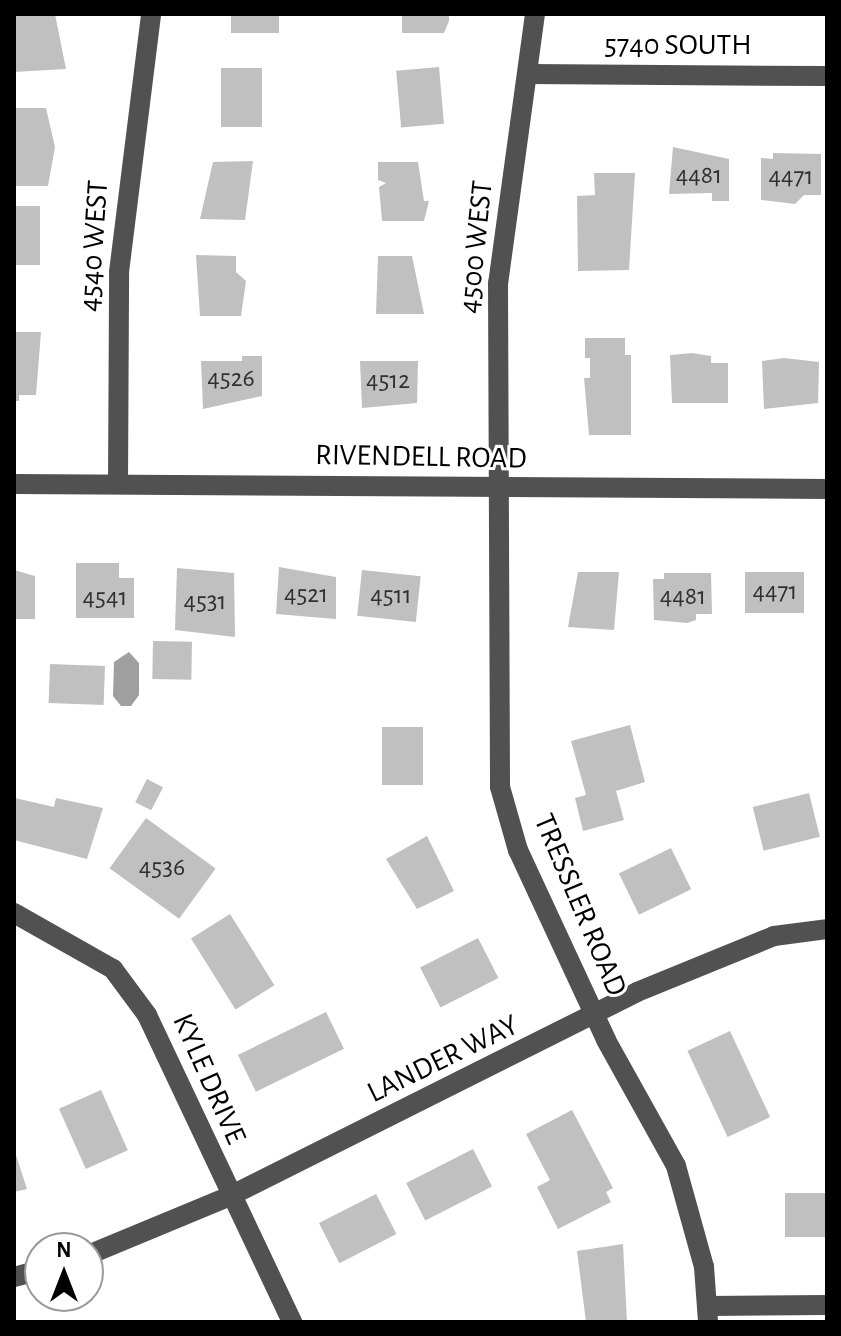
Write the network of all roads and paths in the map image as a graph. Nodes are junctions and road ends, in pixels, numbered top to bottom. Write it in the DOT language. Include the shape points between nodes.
graph roads {
  1 [pos="151,14"];
  2 [pos="535,14"];
  3 [pos="528,74"];
  4 [pos="827,76"];
  5 [pos="14,484"];
  6 [pos="118,484"];
  7 [pos="497,488"];
  8 [pos="827,489"];
  9 [pos="14,913"];
  10 [pos="827,929"];
  11 [pos="595,1015"];
  12 [pos="228,1197"];
  13 [pos="104,1248"];
  14 [pos="827,1305"];
  15 [pos="708,1314"];
  16 [pos="292,1322"];
  1 -- 6 [label="street, 4540 WEST" via="119,272"];
  2 -- 3 [label="street, 4500 WEST"];
  3 -- 4 [label="street, 5740 SOUTH"];
  3 -- 7 [label="street, 4500 WEST" via="498,283"];
  5 -- 6 [label="street, RIVENDELL ROAD"];
  6 -- 7 [label="street, RIVENDELL ROAD"];
  7 -- 8 [label="street, RIVENDELL ROAD"];
  7 -- 11 [label="street, TRESSLER ROAD" via="500,787 518,850"];
  9 -- 12 [label="street, KYLE DRIVE" via="113,969 147,1015"];
  10 -- 11 [label="street, LANDER WAY" via="774,936"];
  11 -- 12 [label="street, LANDER WAY"];
  11 -- 15 [label="street, TRESSLER ROAD" via="676,1166 697,1233"];
  12 -- 13 [label="street, LANDER WAY"];
  12 -- 16 [label="street, KYLE DRIVE"];
  14 -- 15 [label="street"];
}
